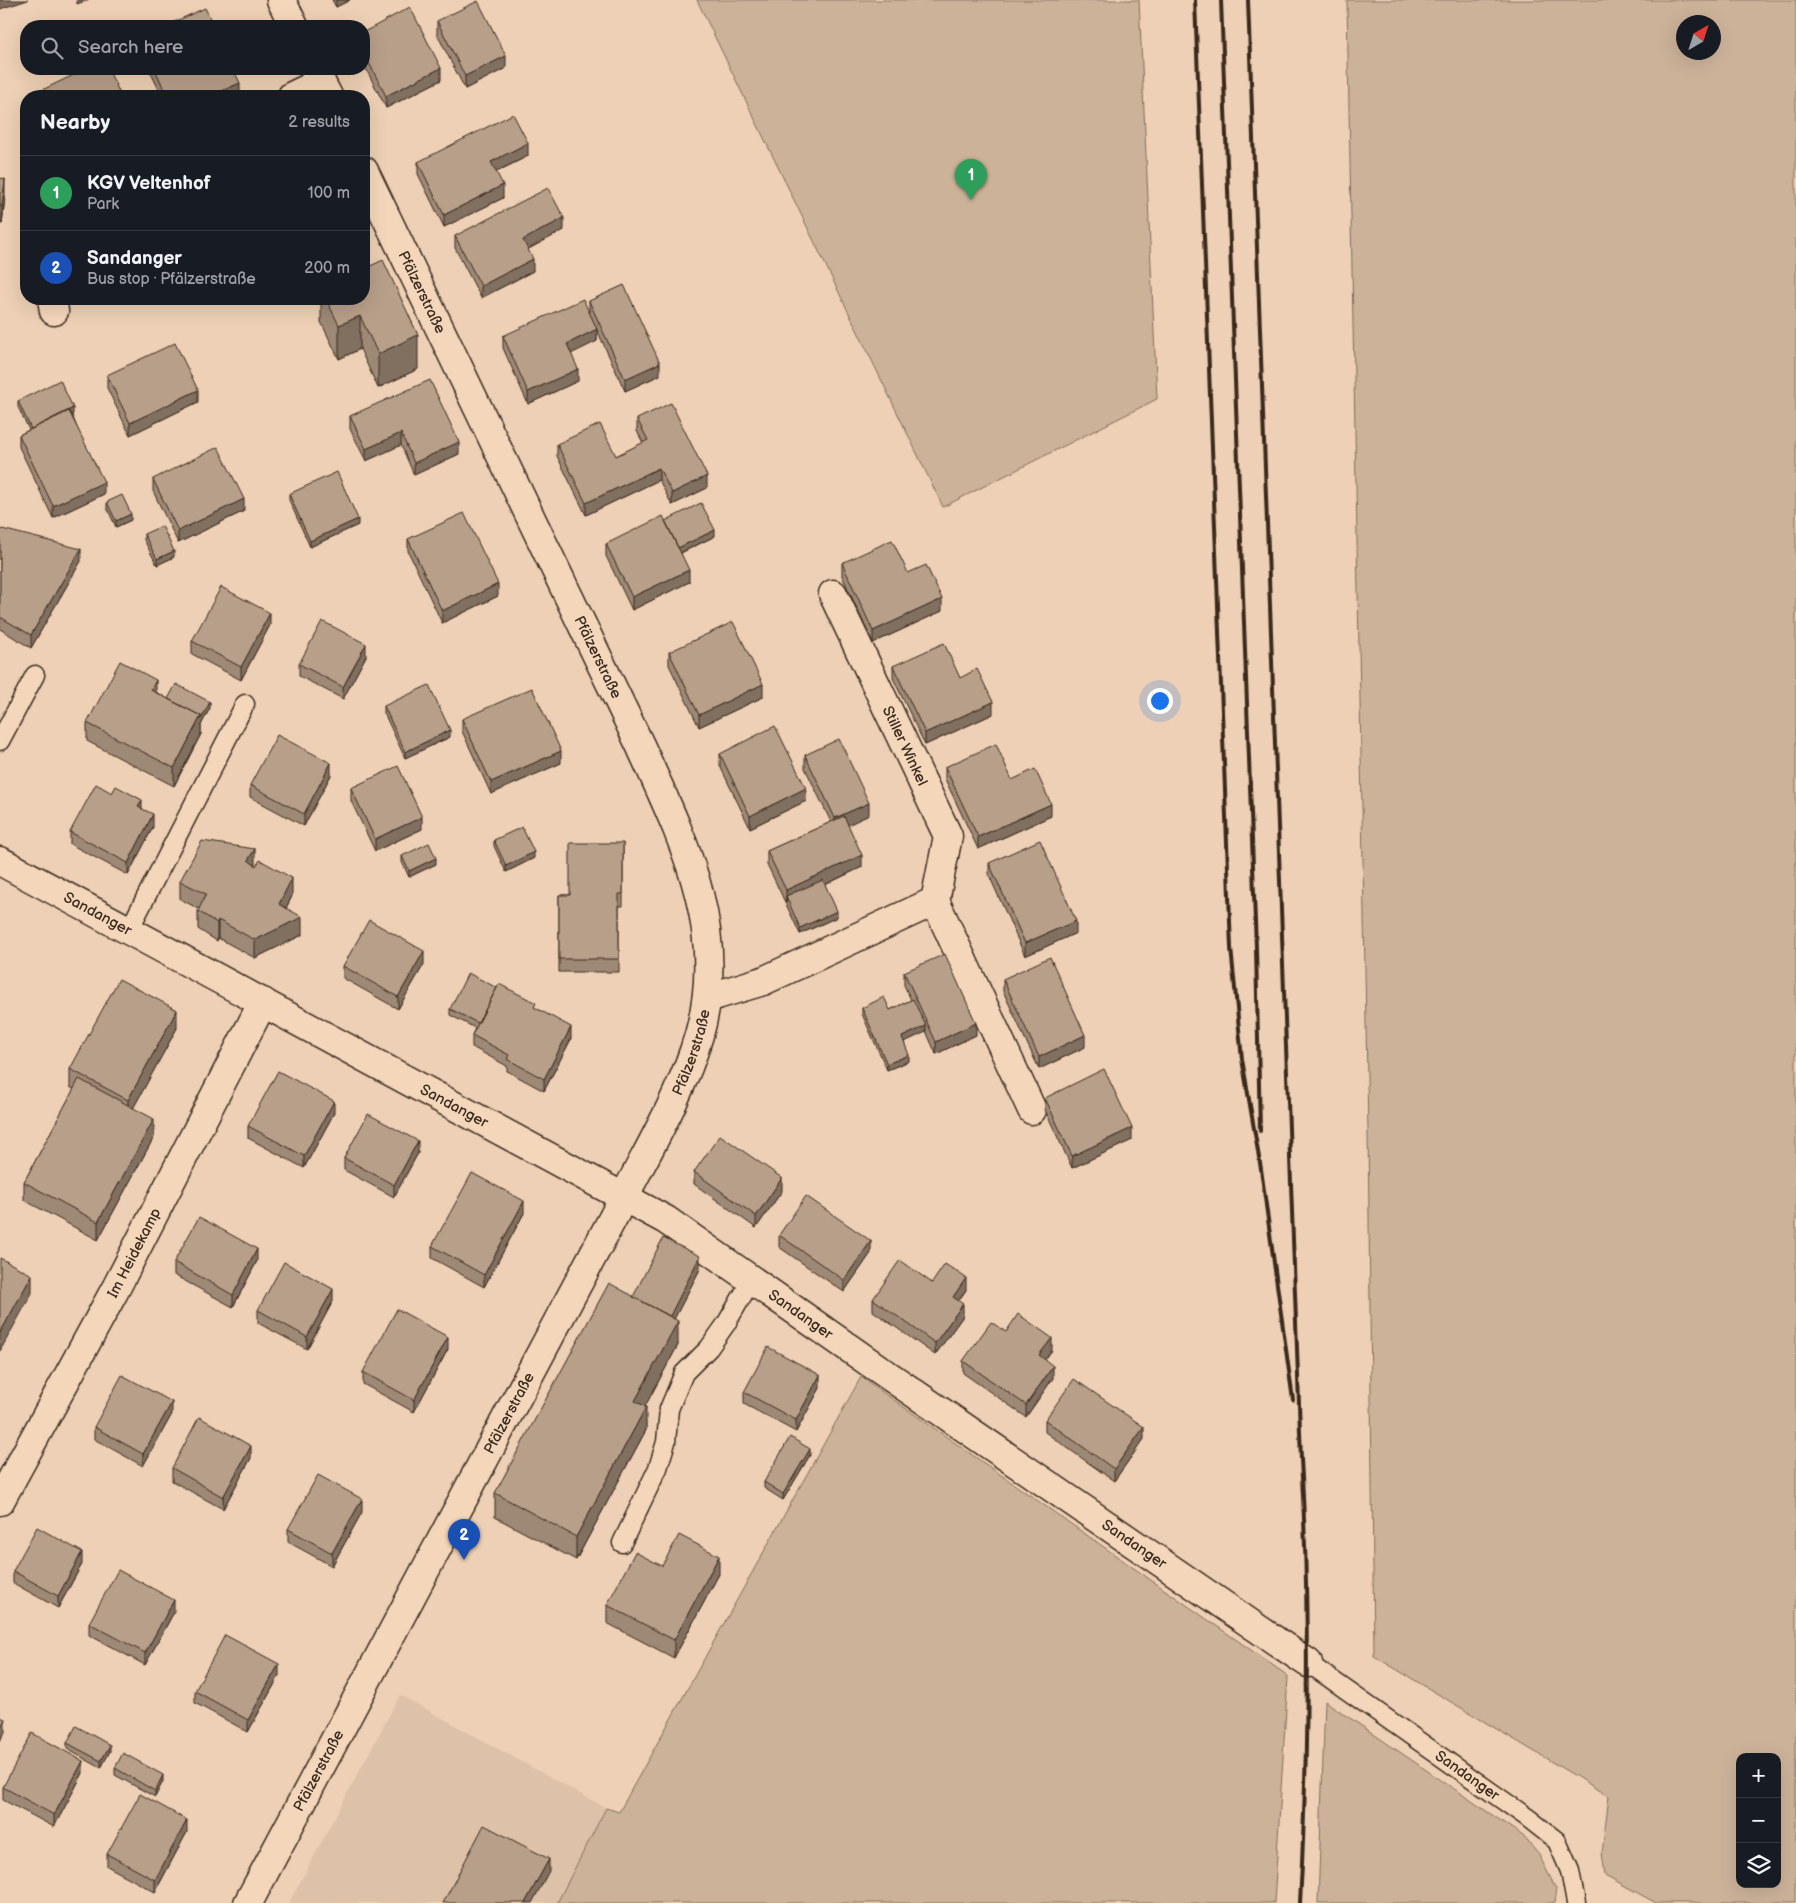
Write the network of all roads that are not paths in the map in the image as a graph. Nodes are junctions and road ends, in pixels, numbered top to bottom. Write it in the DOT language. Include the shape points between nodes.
graph roads {
  1 [pos="281,0"];
  2 [pos="291,20"];
  3 [pos="321,82"];
  4 [pos="304,90"];
  5 [pos="370,182"];
  6 [pos="833,594"];
  7 [pos="35,675"];
  8 [pos="245,704"];
  9 [pos="0,742"];
  10 [pos="0,861"];
  11 [pos="936,901"];
  12 [pos="129,930"];
  13 [pos="707,998"];
  14 [pos="263,1002"];
  15 [pos="1032,1110"];
  16 [pos="624,1197"];
  17 [pos="752,1279"];
  18 [pos="0,1501"];
  19 [pos="622,1543"];
  20 [pos="1308,1663"];
  21 [pos="248,1903"];
  22 [pos="1576,1903"];
  1 -- 2 [label="street"];
  3 -- 4 [label="street"];
  5 -- 13 [label="street, Pfälzerstraße" via="673,817 694,872 705,916 709,950"];
  6 -- 11 [label="street, Stiller Winkel" via="948,836"];
  7 -- 9 [label="lane"];
  8 -- 12 [label="lane"];
  10 -- 12 [label="street, Sandanger"];
  11 -- 13 [label="street" via="763,981"];
  11 -- 15 [label="street"];
  12 -- 14 [label="street, Sandanger"];
  13 -- 16 [label="street, Pfälzerstraße" via="699,1036 682,1081"];
  14 -- 16 [label="street, Sandanger"];
  14 -- 18 [label="street, Im Heidekamp" via="112,1296"];
  16 -- 17 [label="street, Sandanger" via="666,1220"];
  16 -- 21 [label="street, Pfälzerstraße"];
  17 -- 19 [label="lane" via="709,1348 684,1373 668,1409 666,1442 658,1468"];
  17 -- 20 [label="street, Sandanger"];
  20 -- 22 [label="lane, Sandanger" via="1557,1841 1570,1871"];
}
